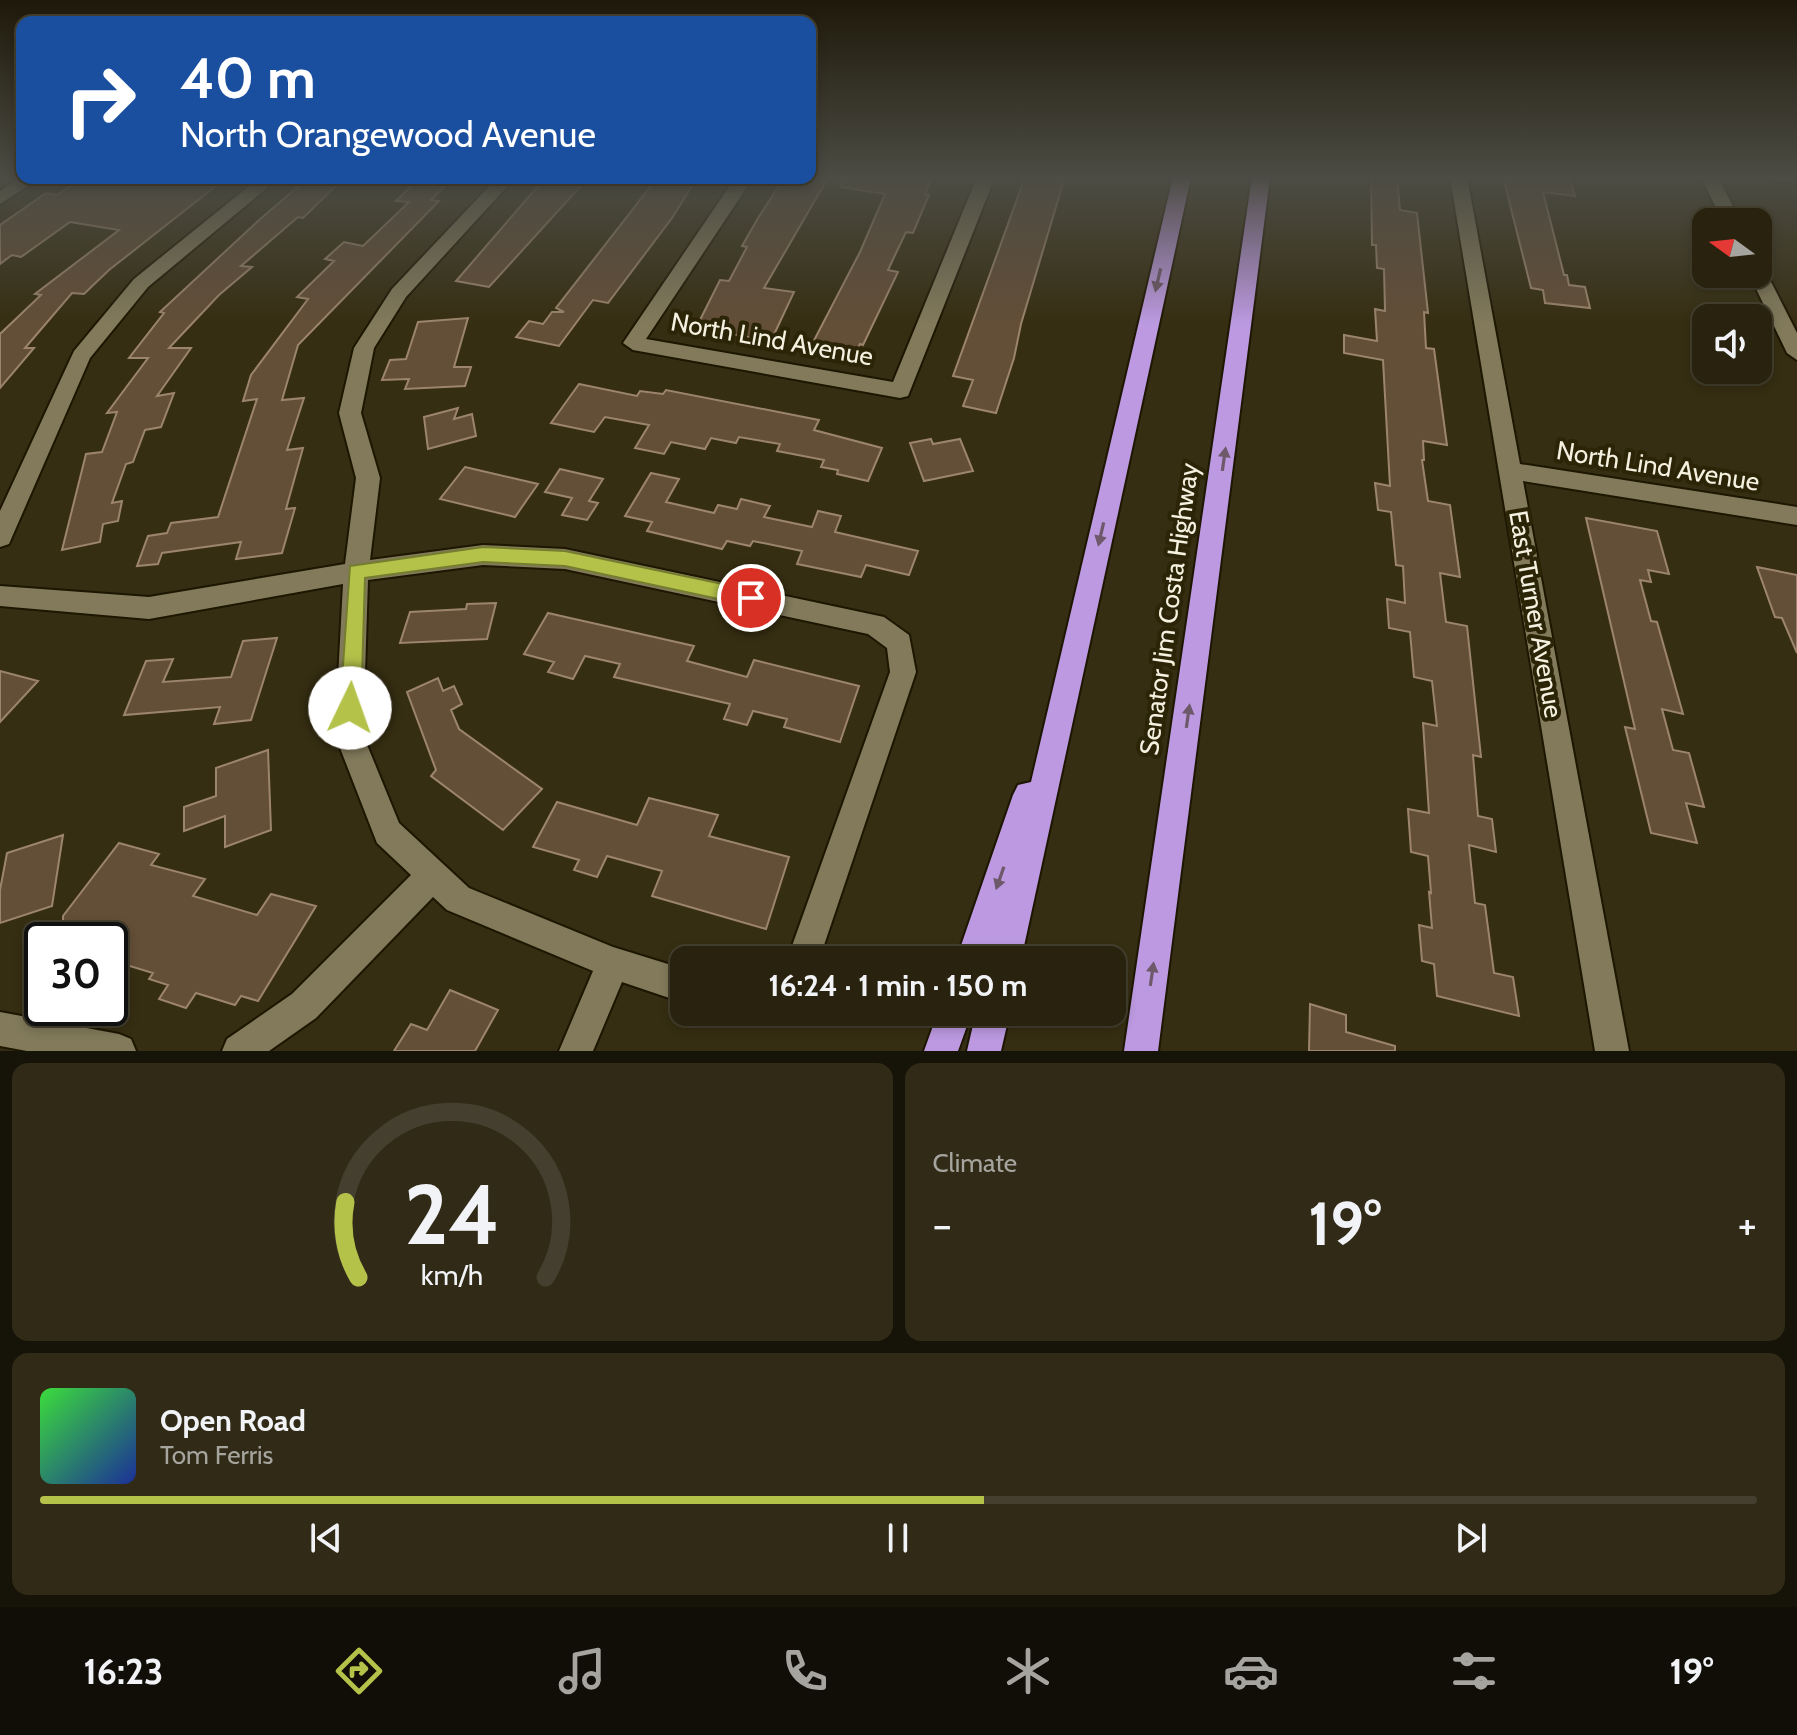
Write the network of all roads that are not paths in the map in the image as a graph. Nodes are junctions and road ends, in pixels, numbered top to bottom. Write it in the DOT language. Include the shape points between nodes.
graph roads {
  1 [pos="211,226"];
  2 [pos="461,226"];
  3 [pos="712,226"];
  4 [pos="966,226"];
  5 [pos="1171,226"];
  6 [pos="1254,226"];
  7 [pos="1467,226"];
  8 [pos="1765,288"];
  9 [pos="1797,353"];
  10 [pos="1511,471"];
  11 [pos="1797,516"];
  12 [pos="0,537"];
  13 [pos="356,572"];
  14 [pos="0,596"];
  15 [pos="1069,672"];
  16 [pos="433,875"];
  17 [pos="808,946"];
  18 [pos="977,946"];
  19 [pos="1008,946"];
  20 [pos="613,963"];
  21 [pos="670,981"];
  22 [pos="950,1026"];
  23 [pos="990,1026"];
  24 [pos="0,1029"];
  25 [pos="119,1051"];
  26 [pos="239,1051"];
  27 [pos="576,1051"];
  28 [pos="941,1051"];
  29 [pos="984,1051"];
  30 [pos="1141,1051"];
  31 [pos="1612,1051"];
  1 -- 12 [label="street" via="141,283 81,356"];
  2 -- 13 [label="street" via="399,293 364,348 350,413 368,478"];
  3 -- 4 [label="street, North Lind Avenue" via="633,343 900,391"];
  5 -- 15 [label="highway, one-way"];
  30 -- 6 [label="highway, Senator Jim Costa Highway, one-way"];
  7 -- 10 [label="street, East Turner Avenue"];
  8 -- 9 [label="street"];
  10 -- 11 [label="street, North Lind Avenue"];
  10 -- 31 [label="street, East Turner Avenue"];
  13 -- 14 [label="street" via="149,608"];
  13 -- 16 [label="street" via="349,735 388,833"];
  13 -- 17 [label="street" via="483,555 565,559 875,625 900,643 903,672"];
  15 -- 18 [label="highway, one-way"];
  15 -- 19 [label="highway"];
  16 -- 20 [label="street" via="458,899"];
  16 -- 26 [label="street" via="304,1006"];
  20 -- 21 [label="street"];
  20 -- 27 [label="street"];
  22 -- 28 [label="highway"];
  23 -- 29 [label="highway"];
  24 -- 25 [label="street"];
}
